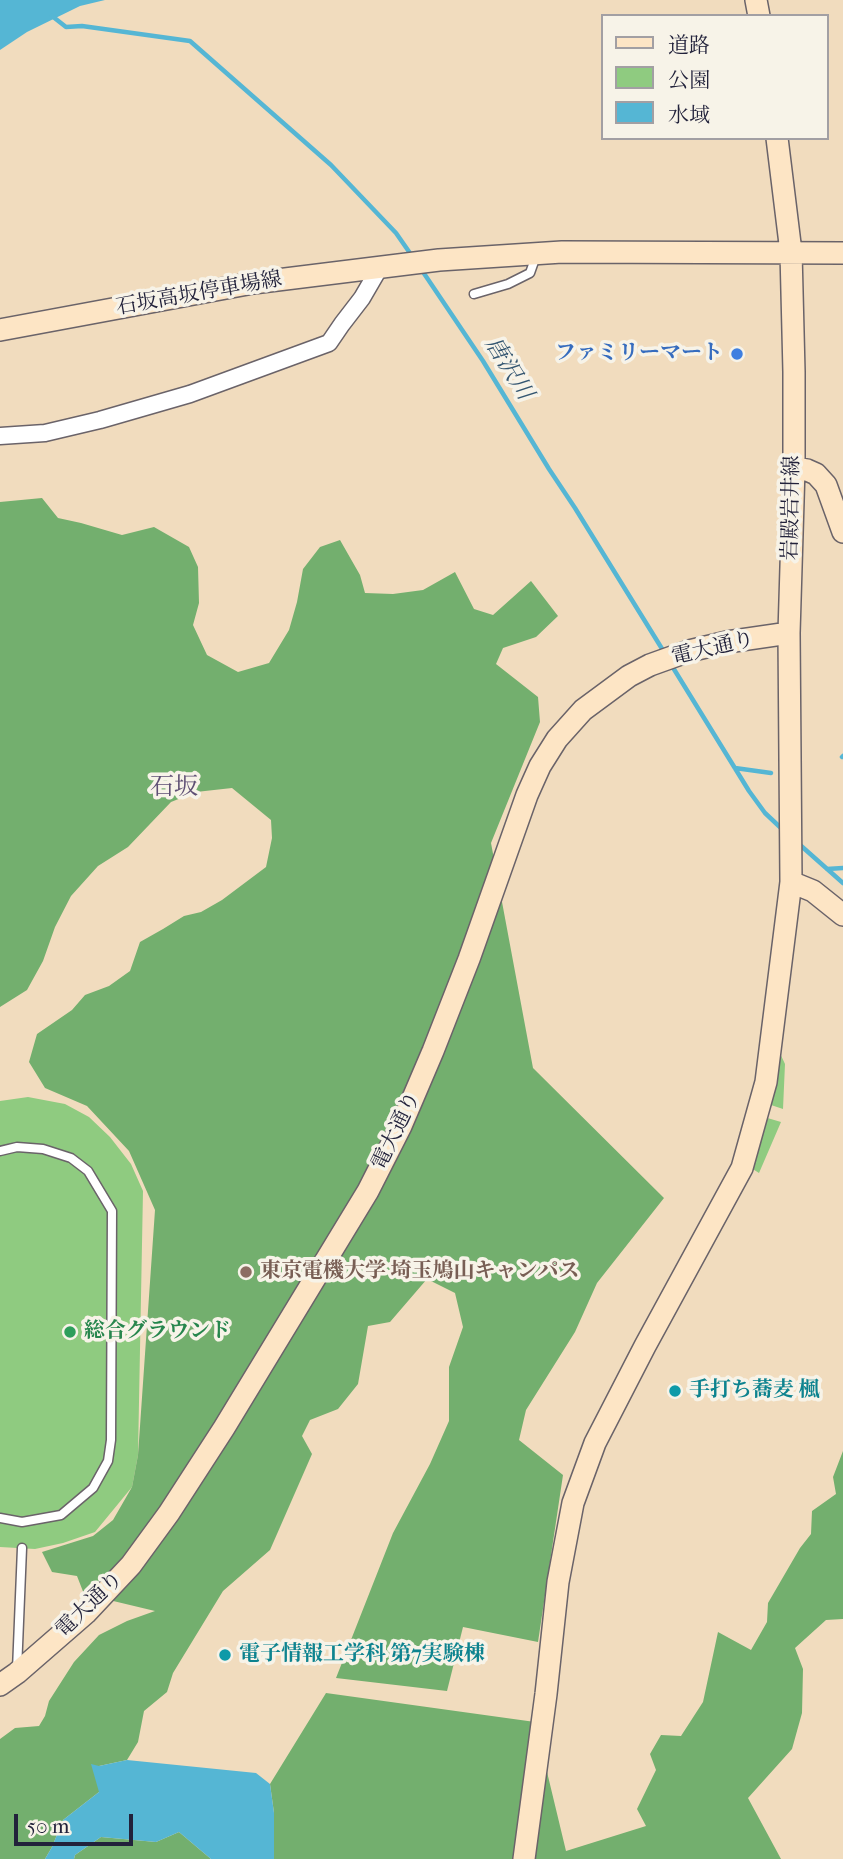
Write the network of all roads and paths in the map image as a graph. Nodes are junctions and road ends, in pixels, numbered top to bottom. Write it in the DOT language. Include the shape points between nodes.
graph roads {
  1 [pos="777,140"];
  2 [pos="791,252"];
  3 [pos="537,253"];
  4 [pos="843,253"];
  5 [pos="390,266"];
  6 [pos="474,294"];
  7 [pos="0,330"];
  8 [pos="0,436"];
  9 [pos="794,468"];
  10 [pos="843,532"];
  11 [pos="789,633"];
  12 [pos="791,873"];
  13 [pos="843,915"];
  14 [pos="0,1152"];
  15 [pos="0,1518"];
  16 [pos="22,1548"];
  17 [pos="8,1679"];
  18 [pos="524,1859"];
  1 -- 2 [label="street, 岩殿岩井線"];
  2 -- 3 [label="street"];
  2 -- 4 [label="street"];
  2 -- 9 [label="street, 岩殿岩井線"];
  3 -- 5 [label="street, 石坂高坂停車場線"];
  3 -- 6 [label="lane" via="530,273"];
  5 -- 7 [label="street, 石坂高坂停車場線" via="253,283"];
  5 -- 8 [label="street" via="329,343 100,421 45,433"];
  9 -- 10 [label="street" via="816,474 826,485"];
  9 -- 11 [label="street, 岩殿岩井線"];
  11 -- 12 [label="street, 岩殿岩井線"];
  11 -- 17 [label="street, 電大通り" via="727,642 650,665 583,710 557,739 527,795 452,1005 368,1191 210,1450 131,1565 86,1613"];
  12 -- 13 [label="street"];
  12 -- 18 [label="street, 岩殿岩井線" via="766,1082 742,1168 596,1443 573,1503 558,1582"];
  14 -- 15 [label="lane" via="17,1147 43,1149 71,1158 88,1171 112,1211 108,1461 93,1488 61,1515 22,1522"];
  16 -- 17 [label="lane"];
}
